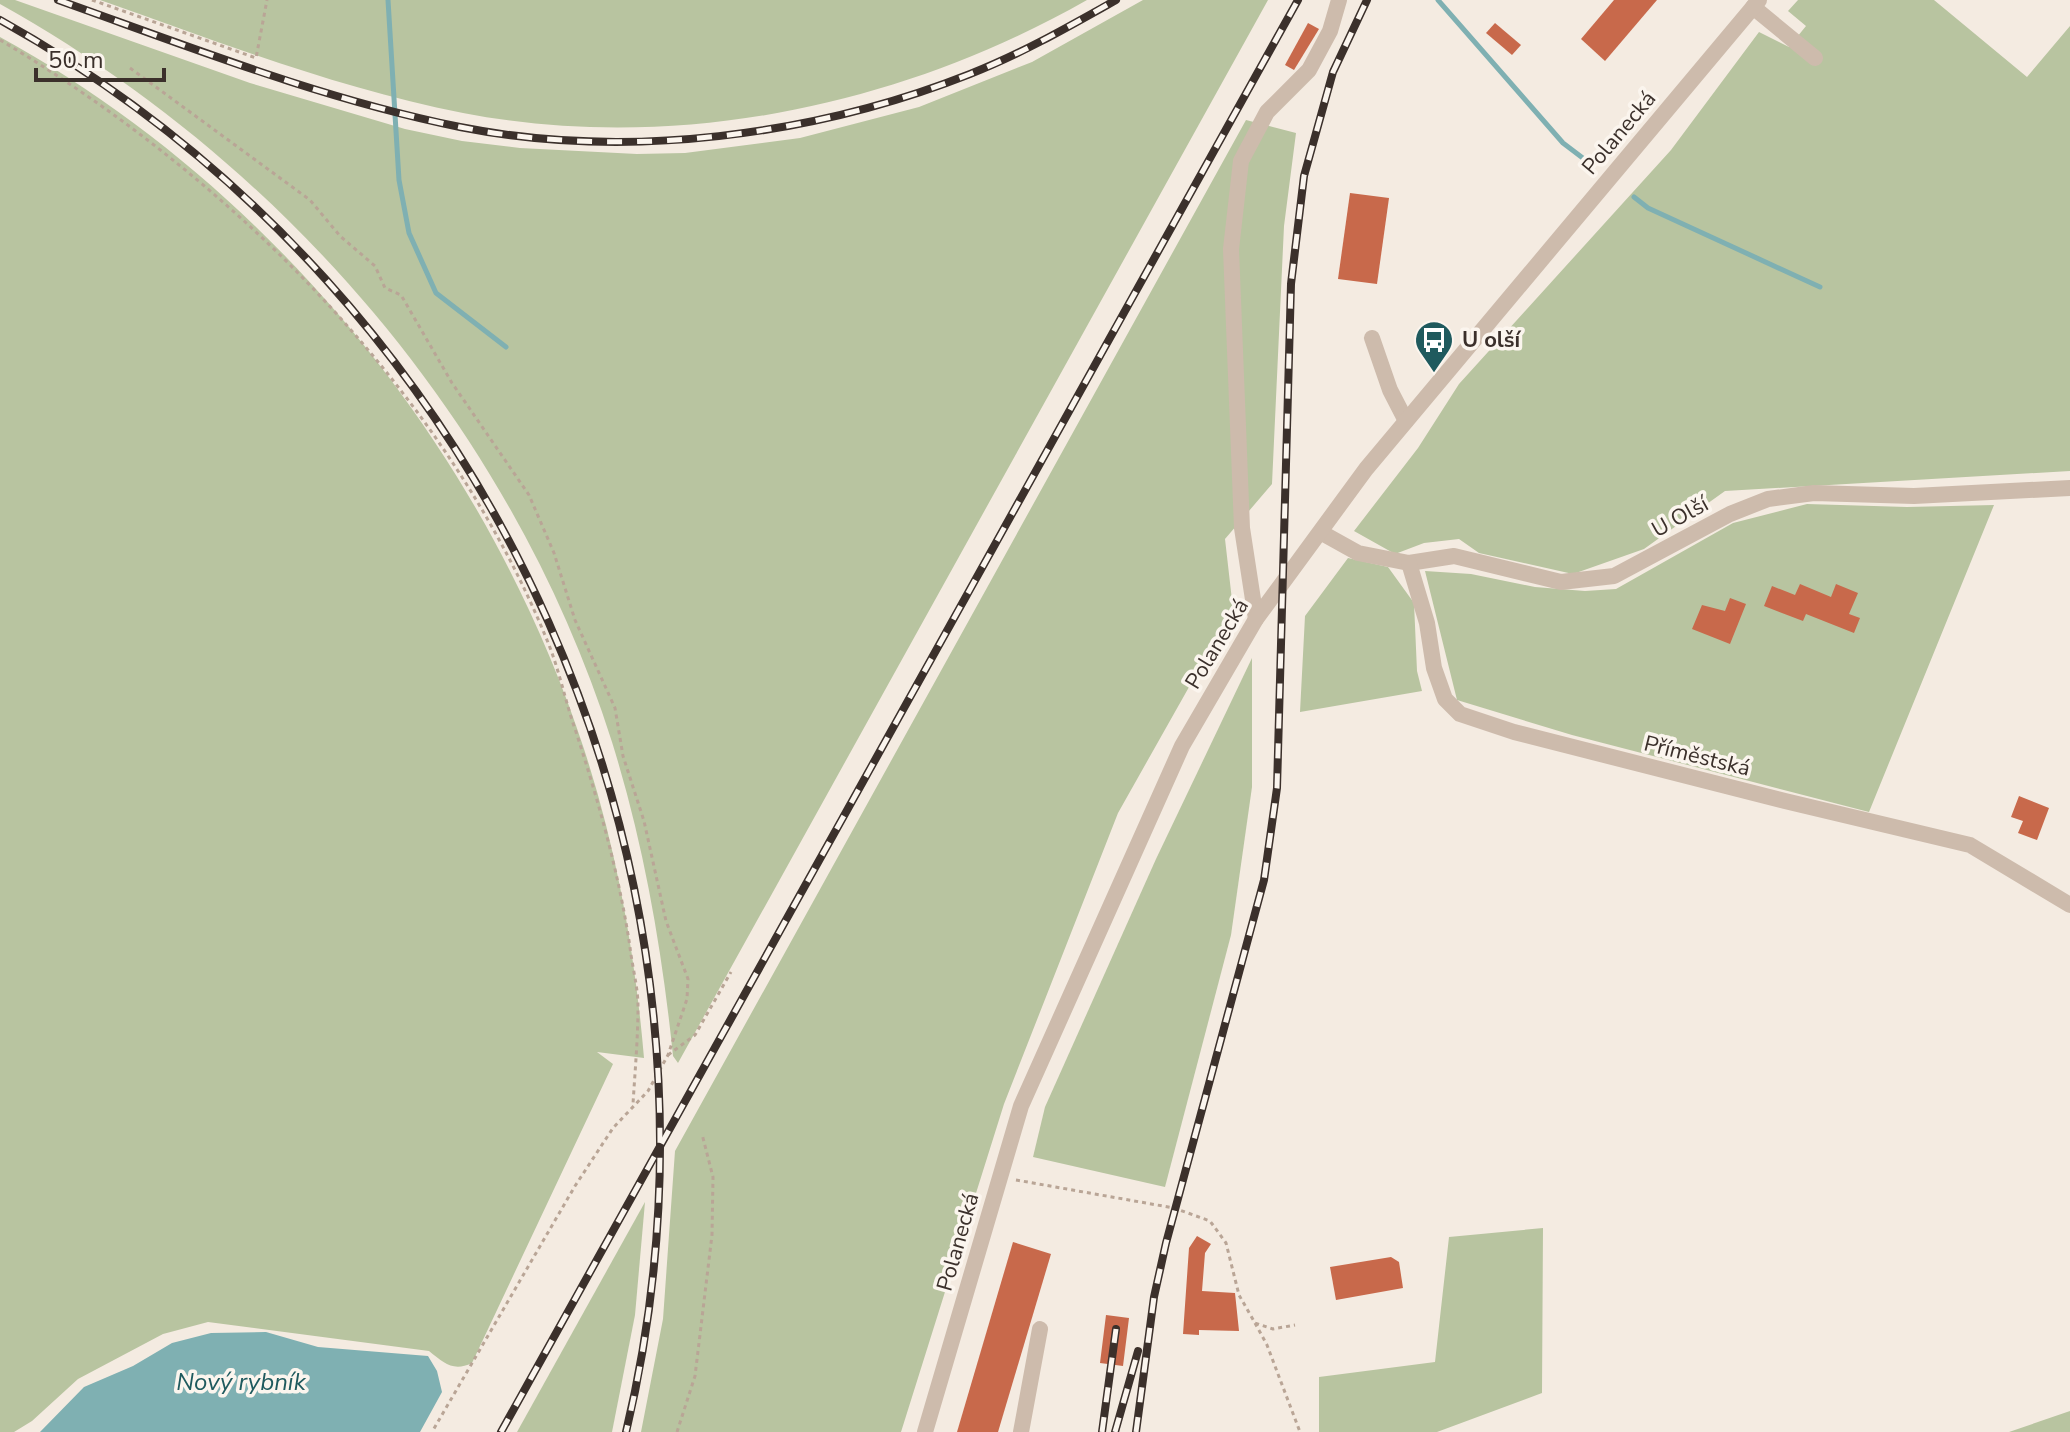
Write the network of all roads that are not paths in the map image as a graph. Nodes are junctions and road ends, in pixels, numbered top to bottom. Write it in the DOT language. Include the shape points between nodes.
graph roads {
  1 [pos="1339,0"];
  2 [pos="1756,3"];
  3 [pos="1815,58"];
  4 [pos="1372,338"];
  5 [pos="1406,421"];
  6 [pos="2070,488"];
  7 [pos="1322,533"];
  8 [pos="1409,563"];
  9 [pos="1256,619"];
  10 [pos="2070,905"];
  11 [pos="1040,1329"];
  12 [pos="925,1432"];
  13 [pos="1021,1432"];
  1 -- 9 [label="street" via="1309,70 1267,112 1241,161 1231,249 1242,528"];
  2 -- 3 [label="street"];
  2 -- 5 [label="street, Polanecká"];
  4 -- 5 [label="street"];
  5 -- 7 [label="street, Polanecká"];
  6 -- 8 [label="street, U Olší" via="1914,496 1814,493 1768,499 1601,578 1561,582 1454,556"];
  7 -- 8 [label="street, U Olší" via="1358,553"];
  7 -- 9 [label="street, Polanecká"];
  8 -- 10 [label="street, Příměstská" via="1434,668 1445,699 1460,714 1755,794 1970,845"];
  9 -- 12 [label="street, Polanecká" via="1182,746 1021,1106"];
  11 -- 13 [label="street"];
}
